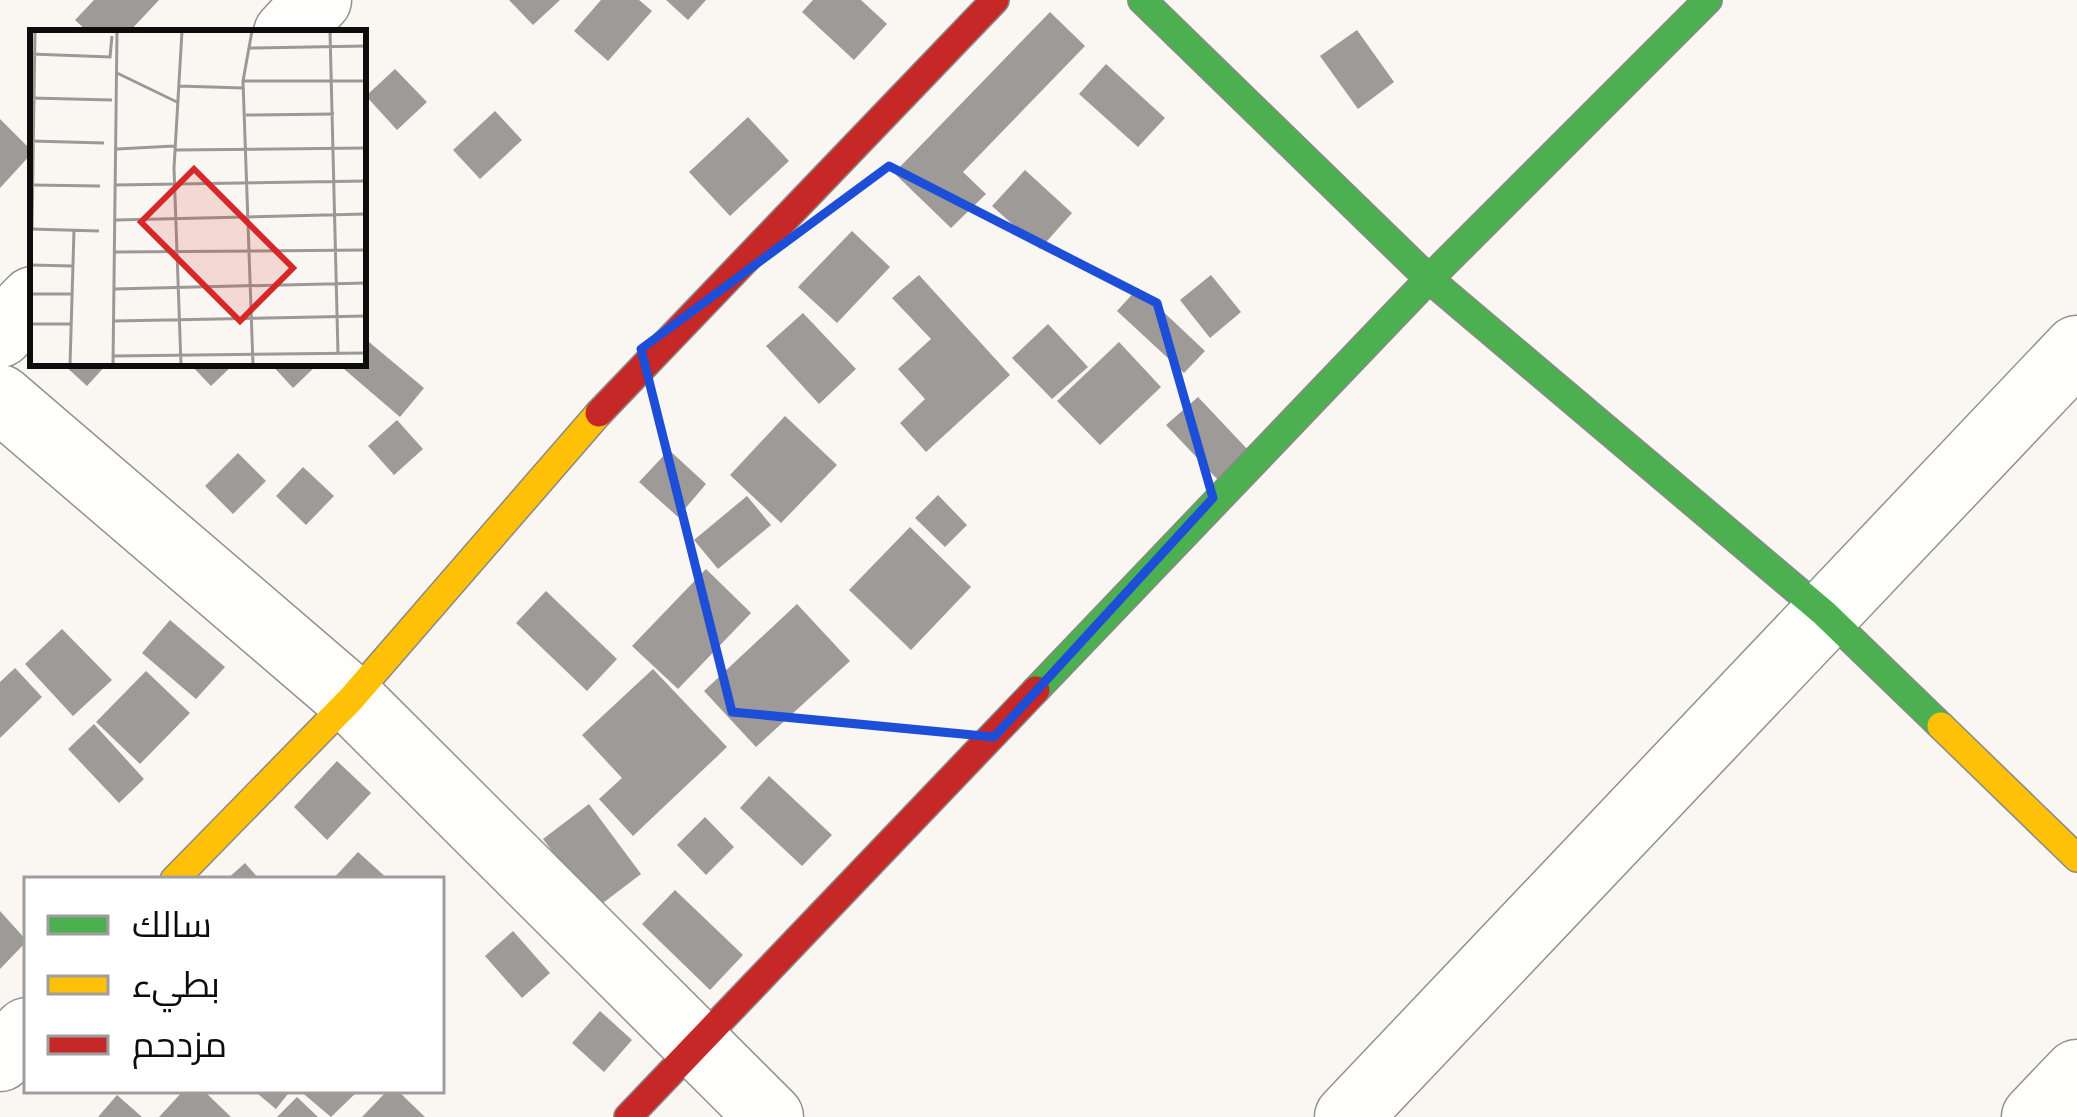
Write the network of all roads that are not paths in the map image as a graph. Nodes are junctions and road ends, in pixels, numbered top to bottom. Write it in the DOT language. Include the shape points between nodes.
graph roads {
  1 [pos="318,0"];
  2 [pos="994,0"];
  3 [pos="1142,0"];
  4 [pos="1708,0"];
  5 [pos="290,30"];
  6 [pos="1429,279"];
  7 [pos="30,302"];
  8 [pos="0,334"];
  9 [pos="2077,349"];
  10 [pos="0,398"];
  11 [pos="1824,613"];
  12 [pos="351,699"];
  13 [pos="2077,858"];
  14 [pos="177,877"];
  15 [pos="24,1034"];
  16 [pos="699,1046"];
  17 [pos="0,1058"];
  18 [pos="2077,1073"];
  19 [pos="628,1117"];
  20 [pos="770,1117"];
  21 [pos="1348,1117"];
  22 [pos="2035,1117"];
  1 -- 5 [label="street"];
  2 -- 12 [label="street" via="624,384"];
  3 -- 6 [label="street"];
  4 -- 6 [label="street"];
  6 -- 11 [label="street"];
  6 -- 16 [label="street"];
  7 -- 8 [label="street"];
  9 -- 11 [label="street"];
  10 -- 12 [label="street"];
  11 -- 13 [label="street"];
  11 -- 21 [label="street"];
  12 -- 14 [label="street"];
  12 -- 16 [label="street"];
  15 -- 17 [label="street"];
  16 -- 19 [label="street"];
  16 -- 20 [label="street"];
  18 -- 22 [label="street"];
}
